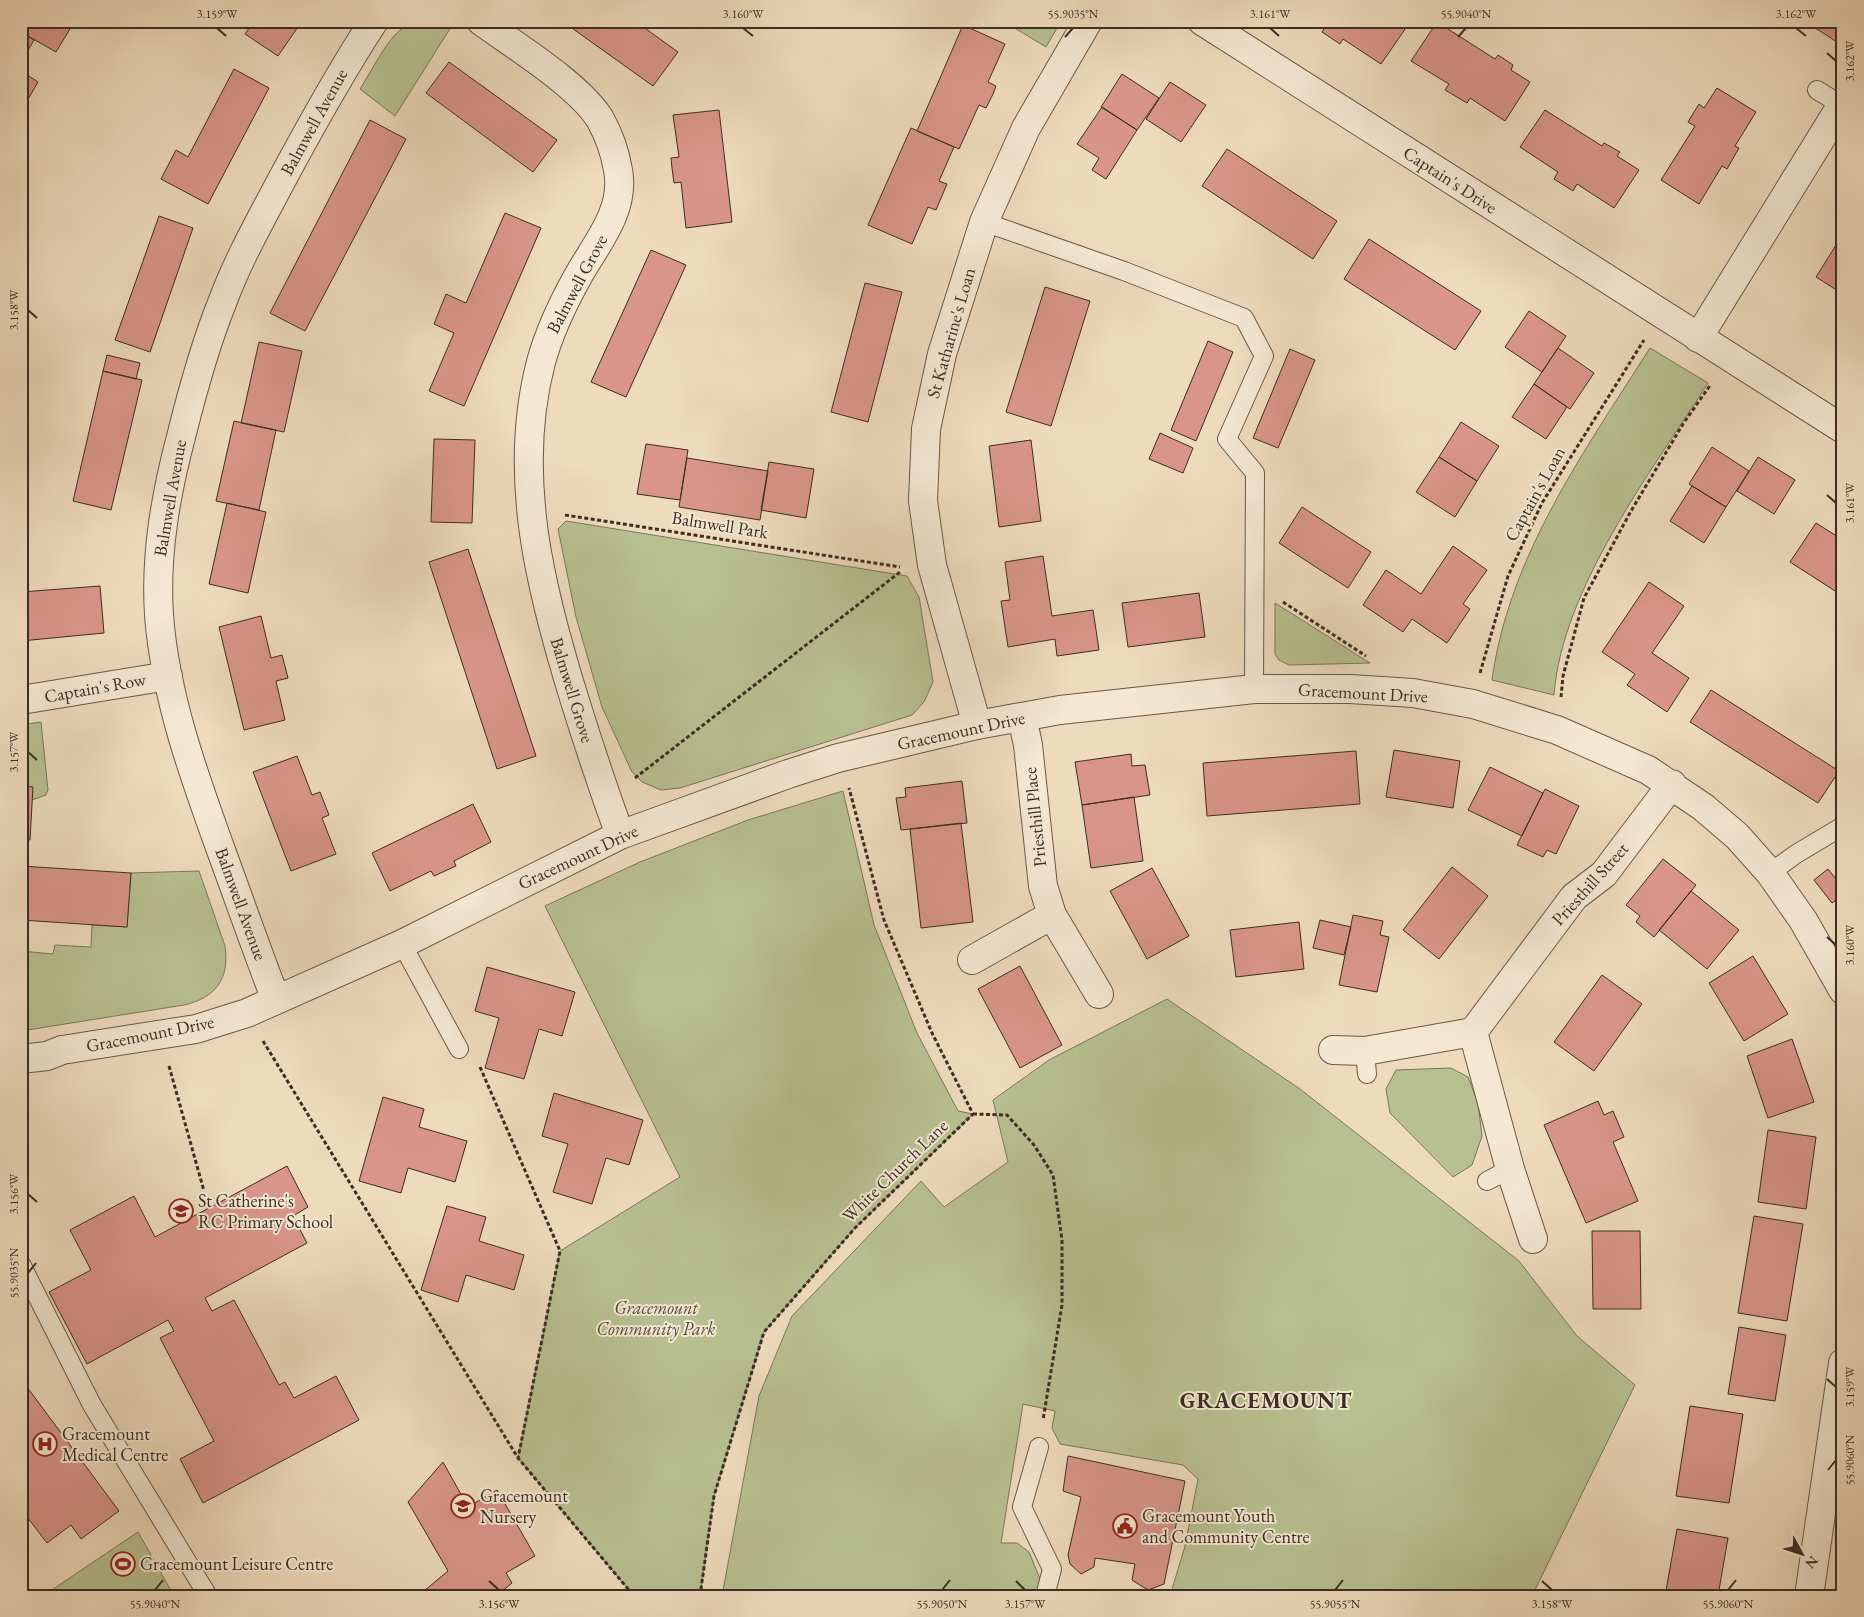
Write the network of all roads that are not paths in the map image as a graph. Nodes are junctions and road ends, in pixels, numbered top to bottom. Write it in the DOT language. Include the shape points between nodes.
graph roads {
  1 [pos="374,21"];
  2 [pos="481,21"];
  3 [pos="1088,21"];
  4 [pos="1202,21"];
  5 [pos="1817,90"];
  6 [pos="1842,106"];
  7 [pos="984,222"];
  8 [pos="1698,338"];
  9 [pos="1843,429"];
  10 [pos="168,676"];
  11 [pos="1254,689"];
  12 [pos="21,700"];
  13 [pos="1022,717"];
  14 [pos="977,725"];
  15 [pos="1672,784"];
  16 [pos="1843,826"];
  17 [pos="620,836"];
  18 [pos="1770,873"];
  19 [pos="1052,916"];
  20 [pos="402,944"];
  21 [pos="972,960"];
  22 [pos="1843,990"];
  23 [pos="1099,994"];
  24 [pos="276,1000"];
  25 [pos="1472,1032"];
  26 [pos="459,1049"];
  27 [pos="1333,1050"];
  28 [pos="21,1059"];
  29 [pos="1533,1239"];
  30 [pos="21,1264"];
  31 [pos="1843,1363"];
  32 [pos="1039,1447"];
  33 [pos="208,1596"];
  34 [pos="1045,1596"];
  35 [pos="1809,1596"];
  1 -- 10 [label="street, Balmwell Avenue" via="305,136 257,227 222,302 196,377 173,467 158,568"];
  2 -- 17 [label="street, Balmwell Grove" via="578,92 599,118 613,146 619,174 617,201 606,230 576,278 553,325 541,363 531,422 529,476 537,562 556,638"];
  3 -- 7 [label="street, St Katharine's Loan" via="1026,128"];
  4 -- 8 [label="street, Captain's Drive"];
  5 -- 6 [label="lane"];
  6 -- 8 [label="street"];
  7 -- 11 [label="lane" via="1124,271 1244,318 1264,356 1226,439 1256,473"];
  7 -- 14 [label="street, St Katharine's Loan" via="942,354 926,429 923,501 932,565"];
  8 -- 9 [label="street, Captain's Drive"];
  10 -- 12 [label="street, Captain's Row"];
  10 -- 24 [label="street, Balmwell Avenue" via="205,806"];
  11 -- 13 [label="street, Gracemount Drive"];
  11 -- 15 [label="street, Gracemount Drive" via="1413,693 1473,704 1557,730"];
  13 -- 14 [label="street, Gracemount Drive"];
  13 -- 19 [label="street, Priesthill Place" via="1028,745 1043,886"];
  14 -- 17 [label="street, Gracemount Drive" via="838,758"];
  15 -- 18 [label="street, Gracemount Drive" via="1737,836"];
  15 -- 25 [label="street, Priesthill Street" via="1604,874 1574,897"];
  16 -- 18 [label="lane"];
  17 -- 20 [label="street, Gracemount Drive"];
  18 -- 22 [label="street, Gracemount Drive" via="1803,920"];
  19 -- 21 [label="street"];
  19 -- 23 [label="street, Priesthill Place"];
  20 -- 24 [label="street, Gracemount Drive"];
  20 -- 26 [label="lane"];
  24 -- 28 [label="street, Gracemount Drive" via="196,1029"];
  25 -- 27 [label="street" via="1366,1063"];
  25 -- 29 [label="street" via="1498,1175"];
  30 -- 33 [label="lane" via="92,1405"];
  31 -- 35 [label="street"];
  32 -- 34 [label="lane" via="1022,1507 1052,1569"];
}
